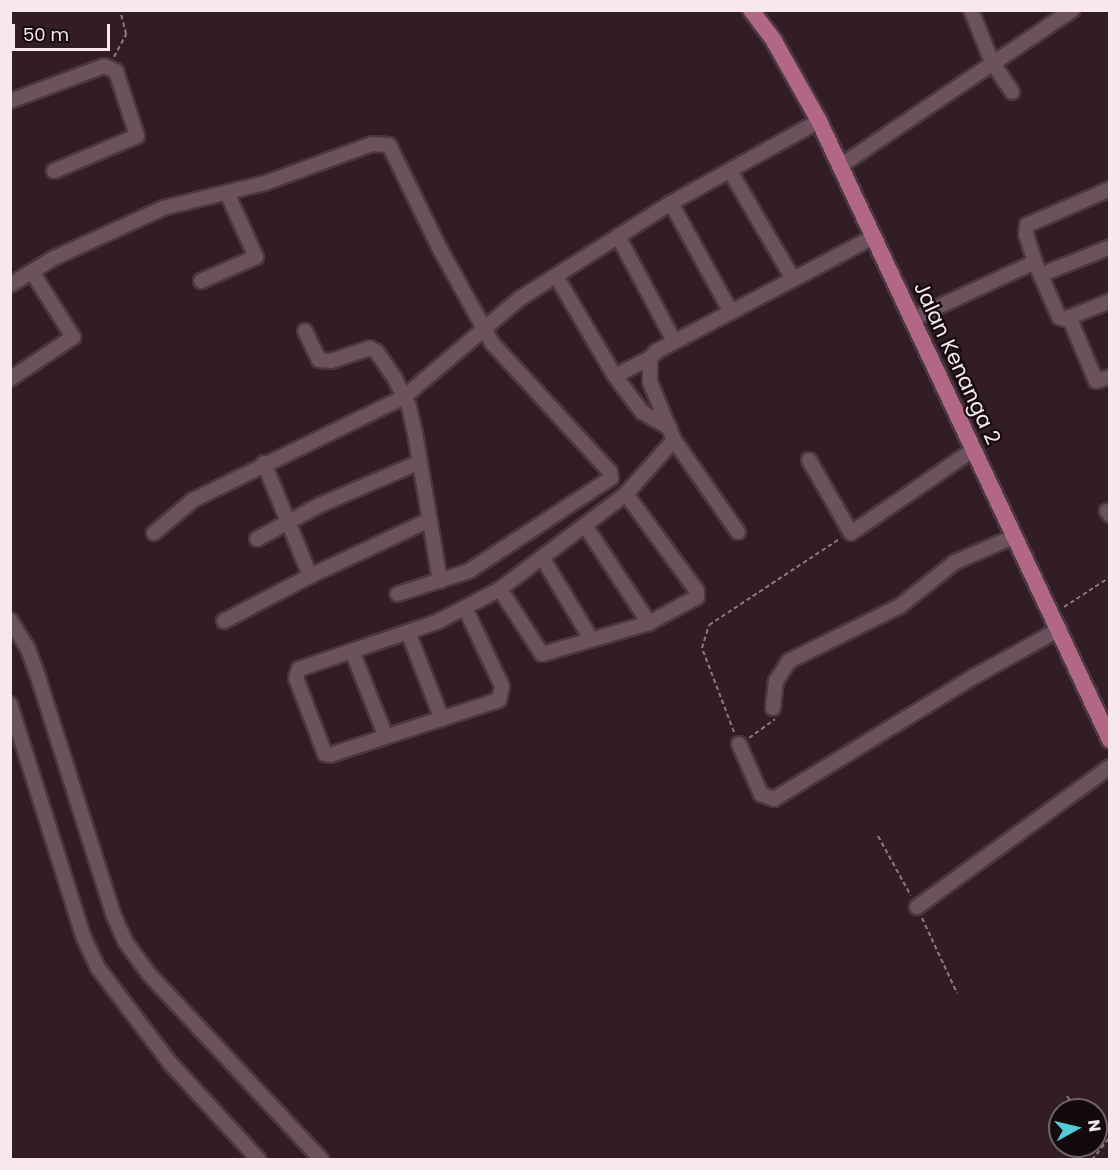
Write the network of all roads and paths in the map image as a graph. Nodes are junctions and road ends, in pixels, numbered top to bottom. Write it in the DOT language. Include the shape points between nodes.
graph roads {
  1 [pos="120,10"];
  2 [pos="751,10"];
  3 [pos="971,10"];
  4 [pos="1072,10"];
  5 [pos="992,62"];
  6 [pos="109,66"];
  7 [pos="1012,92"];
  8 [pos="10,101"];
  9 [pos="819,121"];
  10 [pos="840,166"];
  11 [pos="54,171"];
  12 [pos="730,171"];
  13 [pos="1110,189"];
  14 [pos="227,193"];
  15 [pos="671,203"];
  16 [pos="618,236"];
  17 [pos="873,237"];
  18 [pos="1110,247"];
  19 [pos="1037,268"];
  20 [pos="32,272"];
  21 [pos="556,276"];
  22 [pos="793,279"];
  23 [pos="201,281"];
  24 [pos="10,285"];
  25 [pos="1110,301"];
  26 [pos="731,312"];
  27 [pos="1069,317"];
  28 [pos="912,319"];
  29 [pos="485,328"];
  30 [pos="305,331"];
  31 [pos="674,341"];
  32 [pos="650,358"];
  33 [pos="615,376"];
  34 [pos="1110,377"];
  35 [pos="10,379"];
  36 [pos="404,397"];
  37 [pos="672,434"];
  38 [pos="973,450"];
  39 [pos="809,460"];
  40 [pos="420,462"];
  41 [pos="264,463"];
  42 [pos="626,494"];
  43 [pos="429,520"];
  44 [pos="287,524"];
  45 [pos="586,527"];
  46 [pos="738,532"];
  47 [pos="154,533"];
  48 [pos="851,533"];
  49 [pos="1013,537"];
  50 [pos="257,540"];
  51 [pos="543,559"];
  52 [pos="310,576"];
  53 [pos="1110,577"];
  54 [pos="440,581"];
  55 [pos="500,589"];
  56 [pos="398,594"];
  57 [pos="465,608"];
  58 [pos="10,620"];
  59 [pos="224,621"];
  60 [pos="1056,622"];
  61 [pos="649,623"];
  62 [pos="408,632"];
  63 [pos="591,639"];
  64 [pos="351,651"];
  65 [pos="10,704"];
  66 [pos="773,708"];
  67 [pos="442,719"];
  68 [pos="386,737"];
  69 [pos="1110,740"];
  70 [pos="739,744"];
  71 [pos="1110,767"];
  72 [pos="878,836"];
  73 [pos="917,907"];
  74 [pos="957,993"];
  75 [pos="259,1160"];
  76 [pos="322,1160"];
  1 -- 6 [label="path" via="126,34"];
  2 -- 9 [label="main road, Jalan Kenanga 2" via="774,41"];
  3 -- 5 [label="street"];
  4 -- 5 [label="street"];
  5 -- 7 [label="street"];
  5 -- 10 [label="street"];
  6 -- 8 [label="street"];
  6 -- 11 [label="street" via="116,71 138,134"];
  9 -- 10 [label="main road, Jalan Kenanga 2"];
  9 -- 12 [label="street"];
  10 -- 17 [label="main road, Jalan Kenanga 2"];
  12 -- 15 [label="street"];
  12 -- 22 [label="street"];
  13 -- 19 [label="street" via="1027,225 1025,231"];
  14 -- 20 [label="street" via="163,208"];
  14 -- 23 [label="street" via="256,257"];
  14 -- 29 [label="street" via="326,164 372,144 389,145 440,249"];
  15 -- 16 [label="street"];
  15 -- 26 [label="street"];
  16 -- 21 [label="street"];
  16 -- 31 [label="street"];
  17 -- 22 [label="street"];
  17 -- 28 [label="main road, Jalan Kenanga 2"];
  18 -- 19 [label="street"];
  19 -- 27 [label="street" via="1056,314"];
  19 -- 28 [label="street"];
  20 -- 24 [label="street"];
  20 -- 35 [label="street" via="73,337"];
  21 -- 29 [label="street" via="519,299"];
  21 -- 33 [label="street"];
  22 -- 26 [label="street"];
  25 -- 27 [label="street"];
  26 -- 31 [label="street"];
  27 -- 34 [label="street" via="1096,381"];
  28 -- 38 [label="main road, Jalan Kenanga 2"];
  29 -- 36 [label="street"];
  29 -- 54 [label="street" via="492,343 610,472 611,478 469,571"];
  30 -- 36 [label="street" via="316,357 324,362 374,350"];
  31 -- 32 [label="street"];
  32 -- 33 [label="street"];
  32 -- 37 [label="street" via="650,382"];
  33 -- 37 [label="street" via="642,412"];
  36 -- 40 [label="street"];
  36 -- 41 [label="street"];
  37 -- 42 [label="street"];
  37 -- 46 [label="street"];
  38 -- 48 [label="street"];
  38 -- 49 [label="main road, Jalan Kenanga 2"];
  39 -- 48 [label="street"];
  40 -- 43 [label="street"];
  40 -- 44 [label="street" via="320,505"];
  41 -- 44 [label="street"];
  41 -- 47 [label="street" via="193,500"];
  42 -- 45 [label="street"];
  42 -- 61 [label="street" via="698,594"];
  43 -- 52 [label="street"];
  43 -- 54 [label="street"];
  44 -- 50 [label="street"];
  44 -- 52 [label="street"];
  45 -- 51 [label="street"];
  45 -- 61 [label="street"];
  48 -- 70 [label="path" via="708,625 702,648"];
  49 -- 60 [label="main road, Jalan Kenanga 2"];
  49 -- 66 [label="street" via="955,562 900,606 789,661 777,681"];
  51 -- 55 [label="street"];
  51 -- 63 [label="street"];
  52 -- 59 [label="street"];
  53 -- 60 [label="path"];
  54 -- 56 [label="street"];
  55 -- 57 [label="street"];
  55 -- 63 [label="street" via="542,654"];
  57 -- 62 [label="street"];
  57 -- 67 [label="street" via="503,694 499,700"];
  58 -- 76 [label="street" via="39,680 125,941 159,984"];
  60 -- 69 [label="main road, Jalan Kenanga 2"];
  60 -- 70 [label="street" via="774,799 761,794"];
  61 -- 63 [label="street"];
  62 -- 64 [label="street"];
  62 -- 67 [label="street"];
  64 -- 68 [label="street"];
  64 -- 68 [label="street" via="296,673 322,750 330,756"];
  65 -- 75 [label="street" via="84,938 98,968 171,1064"];
  66 -- 70 [label="path" via="774,723"];
  67 -- 68 [label="street"];
  71 -- 73 [label="street"];
  72 -- 73 [label="path"];
  73 -- 74 [label="path"];
}
